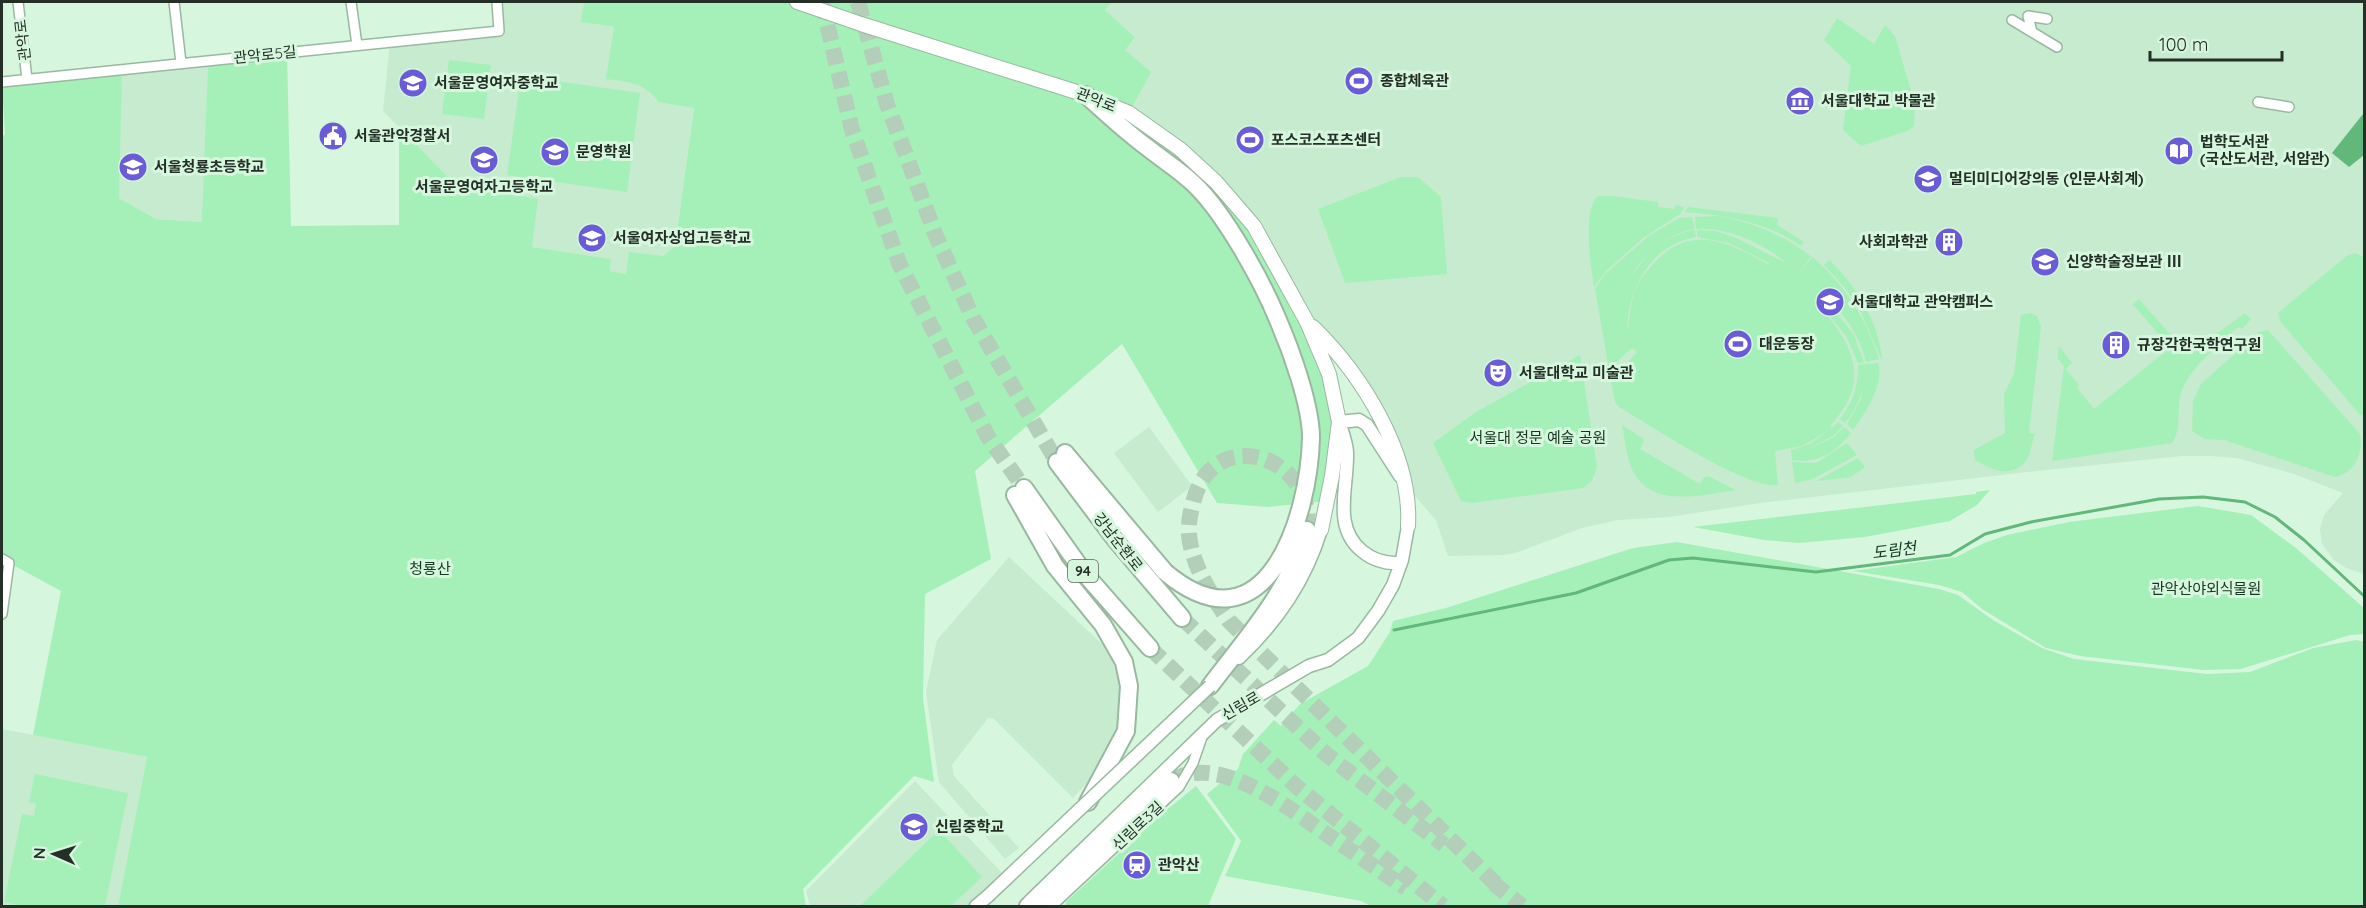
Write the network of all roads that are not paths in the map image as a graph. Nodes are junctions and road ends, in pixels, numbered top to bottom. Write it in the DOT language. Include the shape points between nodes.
graph roads {
  1 [pos="18,2"];
  2 [pos="174,2"];
  3 [pos="351,2"];
  4 [pos="497,2"];
  5 [pos="797,2"];
  6 [pos="2047,19"];
  7 [pos="2012,20"];
  8 [pos="2032,32"];
  9 [pos="357,45"];
  10 [pos="2057,47"];
  11 [pos="181,63"];
  12 [pos="27,79"];
  13 [pos="2,82"];
  14 [pos="1086,95"];
  15 [pos="2258,102"];
  16 [pos="2289,107"];
  17 [pos="1307,322"];
  18 [pos="1339,422"];
  19 [pos="1407,487"];
  20 [pos="1408,526"];
  21 [pos="1314,530"];
  22 [pos="5,561"];
  23 [pos="1401,563"];
  24 [pos="2,614"];
  25 [pos="1182,618"];
  26 [pos="1150,648"];
  27 [pos="1210,686"];
  28 [pos="1203,734"];
  29 [pos="1171,781"];
  30 [pos="1088,802"];
  31 [pos="985,901"];
  32 [pos="1052,903"];
  33 [pos="976,906"];
  34 [pos="1026,906"];
  1 -- 12 [label="street, 관악로"];
  2 -- 11 [label="street"];
  3 -- 9 [label="street"];
  4 -- 9 [label="street, 관악로5길" via="499,31"];
  5 -- 14 [label="main road, 관악로"];
  6 -- 8 [label="street" via="2028,16"];
  7 -- 8 [label="street"];
  8 -- 10 [label="street"];
  9 -- 11 [label="street, 관악로5길"];
  11 -- 12 [label="street, 관악로5길"];
  12 -- 13 [label="street, 관악로5길"];
  14 -- 17 [label="main road, 관악로" via="1129,113 1180,149 1216,182 1254,226"];
  14 -- 25 [label="highway, 강남순환로" via="1195,185 1219,215 1259,279 1278,320 1299,376 1311,436 1298,514 1287,548 1265,581 1229,598 1205,596 1182,586 1165,572 1061,458 1115,539"];
  15 -- 16 [label="street"];
  17 -- 18 [label="main road, 관악로" via="1329,374"];
  17 -- 19 [label="main road, 관악로" via="1333,347 1371,402 1391,437"];
  18 -- 19 [label="main road" via="1359,420 1367,425"];
  18 -- 21 [label="main road, 관악로" via="1332,476"];
  18 -- 23 [label="main road" via="1347,451 1343,512 1346,530 1368,556 1385,564"];
  19 -- 20 [label="main road, 관악로"];
  20 -- 23 [label="main road, 신림로"];
  21 -- 27 [label="highway" via="1273,605"];
  22 -- 24 [label="street"];
  23 -- 28 [label="main road, 신림로" via="1378,611 1348,646 1216,720"];
  26 -- 30 [label="highway, 94" via="1019,492 1055,566 1102,625 1124,662 1130,686 1126,731"];
  27 -- 30 [label="main road, 신림로, bridge"];
  28 -- 32 [label="street, 신림로3길" via="1179,788"];
  28 -- 34 [label="main road, 신림로"];
  29 -- 32 [label="highway"];
  30 -- 31 [label="main road, 신림로, bridge"];
  31 -- 33 [label="main road, 신림로"];
  32 -- 34 [label="highway"];
}
